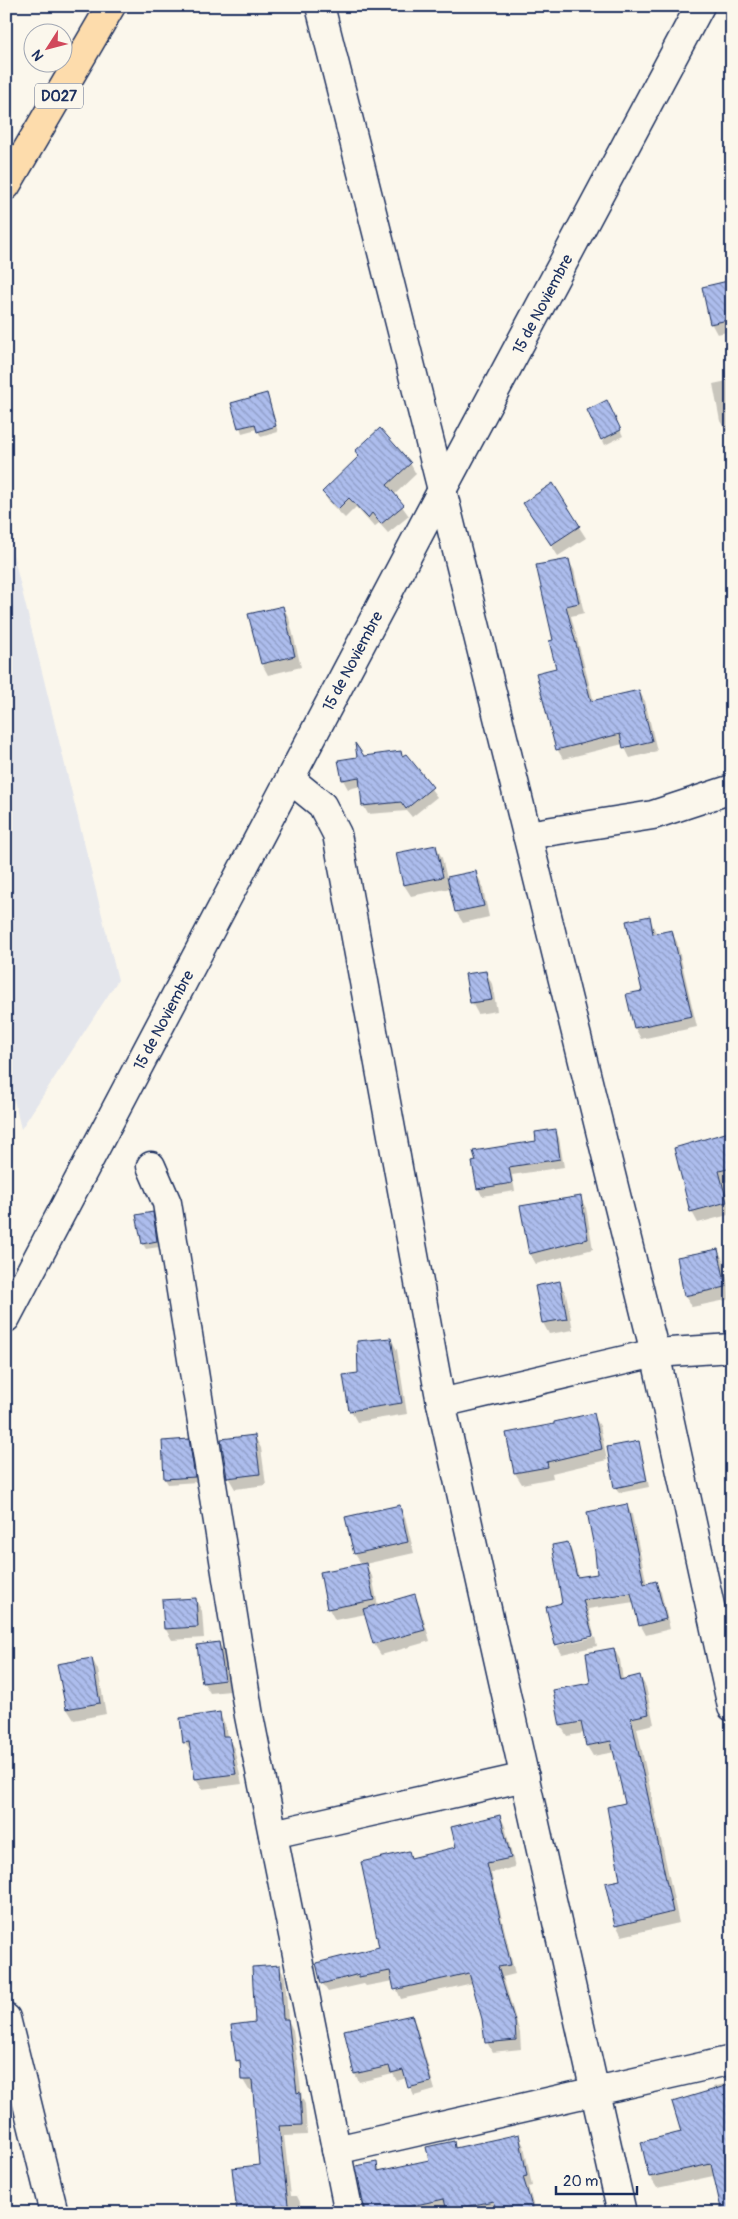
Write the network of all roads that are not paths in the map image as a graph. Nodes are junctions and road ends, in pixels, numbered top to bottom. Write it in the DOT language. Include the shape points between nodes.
graph roads {
  1 [pos="111,6"];
  2 [pos="320,6"];
  3 [pos="700,6"];
  4 [pos="6,186"];
  5 [pos="442,490"];
  6 [pos="290,779"];
  7 [pos="732,789"];
  8 [pos="527,835"];
  9 [pos="151,1166"];
  10 [pos="6,1318"];
  11 [pos="732,1348"];
  12 [pos="655,1353"];
  13 [pos="441,1403"];
  14 [pos="732,1707"];
  15 [pos="525,1777"];
  16 [pos="273,1834"];
  17 [pos="6,2018"];
  18 [pos="732,2060"];
  19 [pos="595,2092"];
  20 [pos="336,2150"];
  21 [pos="54,2213"];
  22 [pos="349,2213"];
  23 [pos="622,2213"];
  1 -- 4 [label="main road, D027"];
  2 -- 5 [label="street"];
  3 -- 5 [label="street, 15 de Noviembre"];
  5 -- 6 [label="street, 15 de Noviembre"];
  5 -- 8 [label="street"];
  6 -- 10 [label="street, 15 de Noviembre"];
  6 -- 13 [label="street" via="322,805 337,834"];
  7 -- 8 [label="street" via="653,815"];
  8 -- 12 [label="street"];
  9 -- 16 [label="street" via="167,1204 249,1716"];
  11 -- 12 [label="street"];
  12 -- 13 [label="street"];
  12 -- 14 [label="street"];
  13 -- 15 [label="street"];
  15 -- 16 [label="street"];
  15 -- 19 [label="street"];
  16 -- 20 [label="street"];
  17 -- 21 [label="street"];
  18 -- 19 [label="street"];
  19 -- 20 [label="street"];
  19 -- 23 [label="street"];
  20 -- 22 [label="street"];
}
